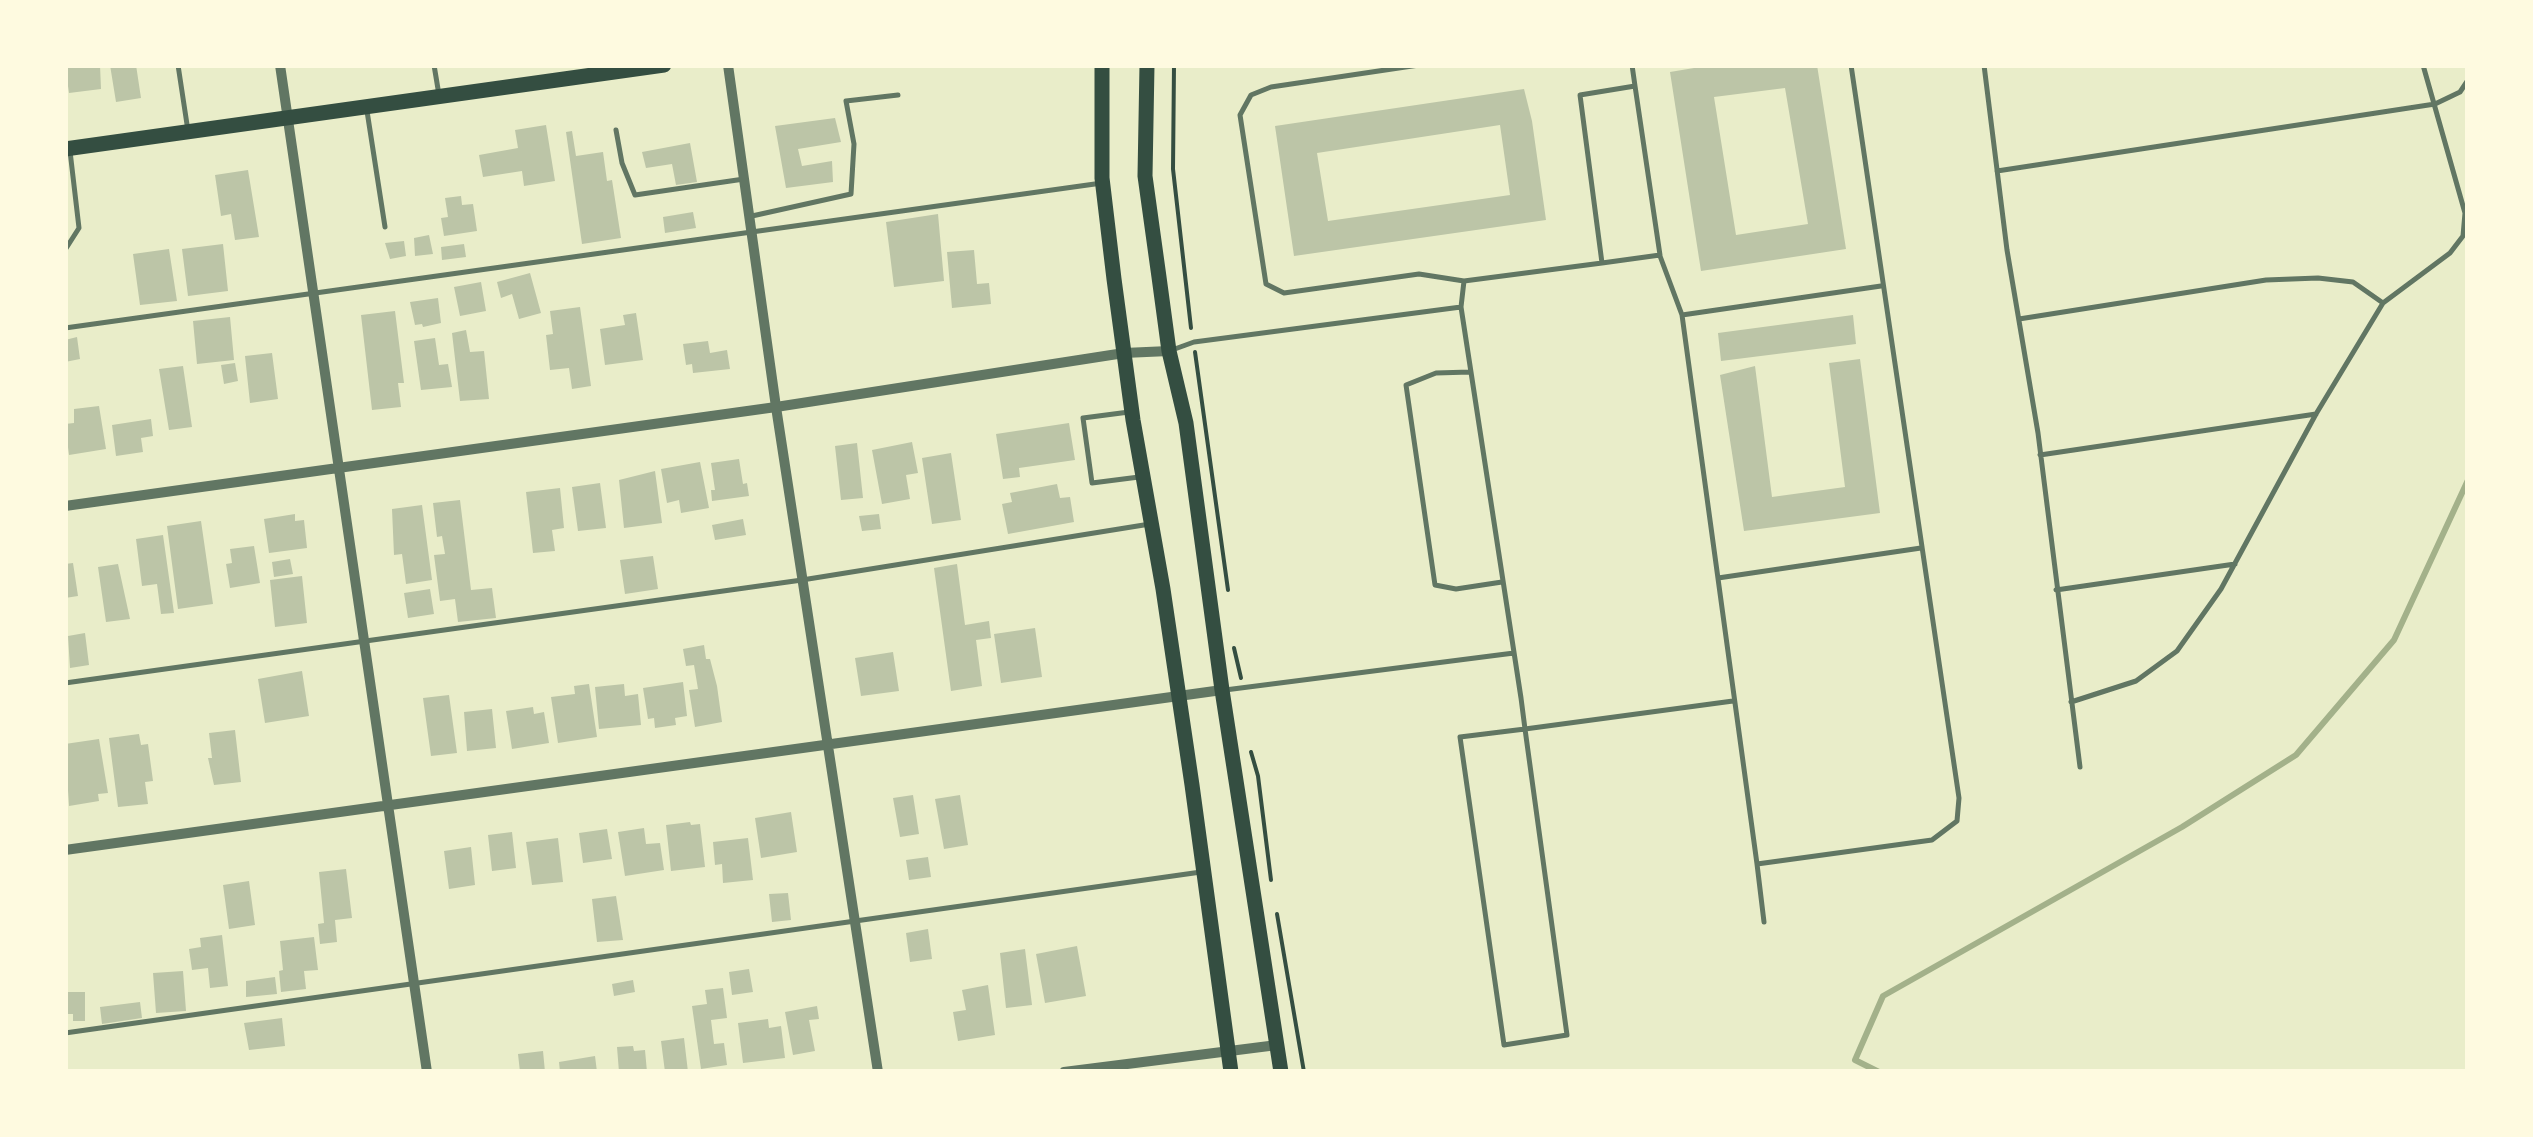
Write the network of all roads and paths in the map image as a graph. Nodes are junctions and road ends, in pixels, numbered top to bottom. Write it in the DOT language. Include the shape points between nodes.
graph roads {
  1 [pos="178,65"];
  2 [pos="280,65"];
  3 [pos="434,65"];
  4 [pos="664,65"];
  5 [pos="728,65"];
  6 [pos="1102,65"];
  7 [pos="1147,65"];
  8 [pos="1174,65"];
  9 [pos="1419,65"];
  10 [pos="1632,65"];
  11 [pos="1851,65"];
  12 [pos="1984,65"];
  13 [pos="2423,65"];
  14 [pos="2468,80"];
  15 [pos="1635,86"];
  16 [pos="2460,92"];
  17 [pos="898,95"];
  18 [pos="2468,95"];
  19 [pos="439,98"];
  20 [pos="2435,104"];
  21 [pos="366,108"];
  22 [pos="287,120"];
  23 [pos="616,130"];
  24 [pos="188,133"];
  25 [pos="68,149"];
  26 [pos="1997,171"];
  27 [pos="744,180"];
  28 [pos="1102,183"];
  29 [pos="749,216"];
  30 [pos="385,227"];
  31 [pos="751,231"];
  32 [pos="65,250"];
  33 [pos="1660,256"];
  34 [pos="1602,263"];
  35 [pos="1464,281"];
  36 [pos="1881,286"];
  37 [pos="313,293"];
  38 [pos="2383,302"];
  39 [pos="1461,307"];
  40 [pos="1682,315"];
  41 [pos="2019,320"];
  42 [pos="65,328"];
  43 [pos="1194,342"];
  44 [pos="1170,351"];
  45 [pos="1124,353"];
  46 [pos="1470,372"];
  47 [pos="776,407"];
  48 [pos="1132,412"];
  49 [pos="2316,414"];
  50 [pos="2040,455"];
  51 [pos="339,468"];
  52 [pos="1143,476"];
  53 [pos="65,506"];
  54 [pos="1151,524"];
  55 [pos="1921,548"];
  56 [pos="2235,564"];
  57 [pos="1718,578"];
  58 [pos="802,580"];
  59 [pos="1502,582"];
  60 [pos="1228,589"];
  61 [pos="2056,590"];
  62 [pos="364,640"];
  63 [pos="1231,643"];
  64 [pos="1514,654"];
  65 [pos="1238,658"];
  66 [pos="65,683"];
  67 [pos="1222,690"];
  68 [pos="1179,696"];
  69 [pos="1733,700"];
  70 [pos="2072,702"];
  71 [pos="1525,729"];
  72 [pos="1248,742"];
  73 [pos="828,747"];
  74 [pos="2080,767"];
  75 [pos="388,806"];
  76 [pos="65,850"];
  77 [pos="1757,864"];
  78 [pos="1204,872"];
  79 [pos="1273,894"];
  80 [pos="1276,913"];
  81 [pos="855,922"];
  82 [pos="1764,922"];
  83 [pos="414,984"];
  84 [pos="65,1033"];
  85 [pos="1277,1045"];
  86 [pos="1227,1050"];
  87 [pos="1082,1071"];
  88 [pos="427,1072"];
  89 [pos="878,1072"];
  90 [pos="1064,1072"];
  91 [pos="1230,1072"];
  92 [pos="1281,1072"];
  93 [pos="1304,1072"];
  1 -- 24 [label="lane"];
  2 -- 22 [label="street"];
  3 -- 19 [label="lane"];
  4 -- 19 [label="main road"];
  5 -- 27 [label="street"];
  6 -- 28 [label="main road"];
  7 -- 44 [label="main road" via="1146,176"];
  8 -- 43 [label="path" via="1173,169"];
  9 -- 35 [label="lane" via="1250,95 1240,115 1266,284 1284,294 1418,274"];
  10 -- 15 [label="lane"];
  11 -- 36 [label="lane"];
  12 -- 26 [label="lane"];
  13 -- 20 [label="lane"];
  14 -- 16 [label="lane"];
  15 -- 33 [label="lane"];
  15 -- 34 [label="lane" via="1580,95"];
  16 -- 18 [label="lane"];
  16 -- 20 [label="lane"];
  17 -- 29 [label="lane" via="846,101 854,144 851,194"];
  19 -- 21 [label="main road"];
  20 -- 26 [label="lane"];
  20 -- 38 [label="lane" via="2465,214 2463,236"];
  21 -- 22 [label="main road"];
  21 -- 30 [label="lane"];
  22 -- 24 [label="main road"];
  22 -- 37 [label="street"];
  23 -- 27 [label="lane" via="635,195"];
  24 -- 25 [label="main road"];
  25 -- 32 [label="lane" via="79,228"];
  26 -- 41 [label="lane"];
  27 -- 29 [label="street"];
  28 -- 31 [label="lane"];
  28 -- 45 [label="main road"];
  29 -- 31 [label="street"];
  31 -- 37 [label="lane"];
  31 -- 47 [label="street"];
  33 -- 34 [label="lane"];
  33 -- 40 [label="lane"];
  34 -- 35 [label="lane"];
  35 -- 39 [label="lane"];
  36 -- 40 [label="lane"];
  36 -- 55 [label="lane"];
  37 -- 42 [label="lane"];
  37 -- 51 [label="street"];
  38 -- 41 [label="lane" via="2353,282 2283,279"];
  38 -- 49 [label="lane"];
  39 -- 43 [label="lane"];
  39 -- 46 [label="lane"];
  40 -- 57 [label="lane"];
  41 -- 50 [label="lane"];
  43 -- 44 [label="lane"];
  43 -- 60 [label="path"];
  44 -- 45 [label="street"];
  44 -- 67 [label="main road"];
  45 -- 47 [label="street"];
  45 -- 48 [label="main road"];
  46 -- 59 [label="lane"];
  46 -- 59 [label="lane" via="1436,373 1406,385 1436,585"];
  47 -- 51 [label="street"];
  47 -- 58 [label="street"];
  48 -- 52 [label="main road"];
  48 -- 52 [label="lane" via="1083,418 1092,483"];
  49 -- 50 [label="lane"];
  49 -- 56 [label="lane"];
  50 -- 61 [label="lane"];
  51 -- 53 [label="street"];
  51 -- 62 [label="street"];
  52 -- 54 [label="main road"];
  54 -- 58 [label="lane"];
  54 -- 68 [label="main road"];
  55 -- 57 [label="lane"];
  55 -- 77 [label="lane" via="1959,798 1956,821 1932,840"];
  56 -- 61 [label="lane"];
  56 -- 70 [label="lane" via="2177,651 2136,682"];
  57 -- 69 [label="lane"];
  58 -- 62 [label="lane"];
  58 -- 73 [label="street"];
  59 -- 64 [label="lane"];
  61 -- 70 [label="lane"];
  62 -- 66 [label="lane"];
  62 -- 75 [label="street"];
  63 -- 65 [label="path"];
  64 -- 67 [label="lane"];
  64 -- 71 [label="lane"];
  67 -- 68 [label="street"];
  67 -- 85 [label="main road"];
  68 -- 73 [label="street"];
  68 -- 78 [label="main road"];
  69 -- 71 [label="lane"];
  69 -- 77 [label="lane"];
  70 -- 74 [label="lane"];
  71 -- 71 [label="lane" via="1567,1036 1504,1045 1460,737"];
  72 -- 79 [label="path"];
  73 -- 75 [label="street"];
  73 -- 81 [label="street"];
  75 -- 76 [label="street"];
  75 -- 83 [label="street"];
  77 -- 82 [label="lane"];
  78 -- 81 [label="lane"];
  78 -- 86 [label="main road"];
  80 -- 93 [label="path"];
  81 -- 83 [label="lane"];
  81 -- 89 [label="street"];
  83 -- 84 [label="lane"];
  83 -- 88 [label="street"];
  85 -- 86 [label="street"];
  85 -- 92 [label="main road"];
  86 -- 87 [label="street"];
  86 -- 91 [label="main road"];
  87 -- 90 [label="street"];
}
